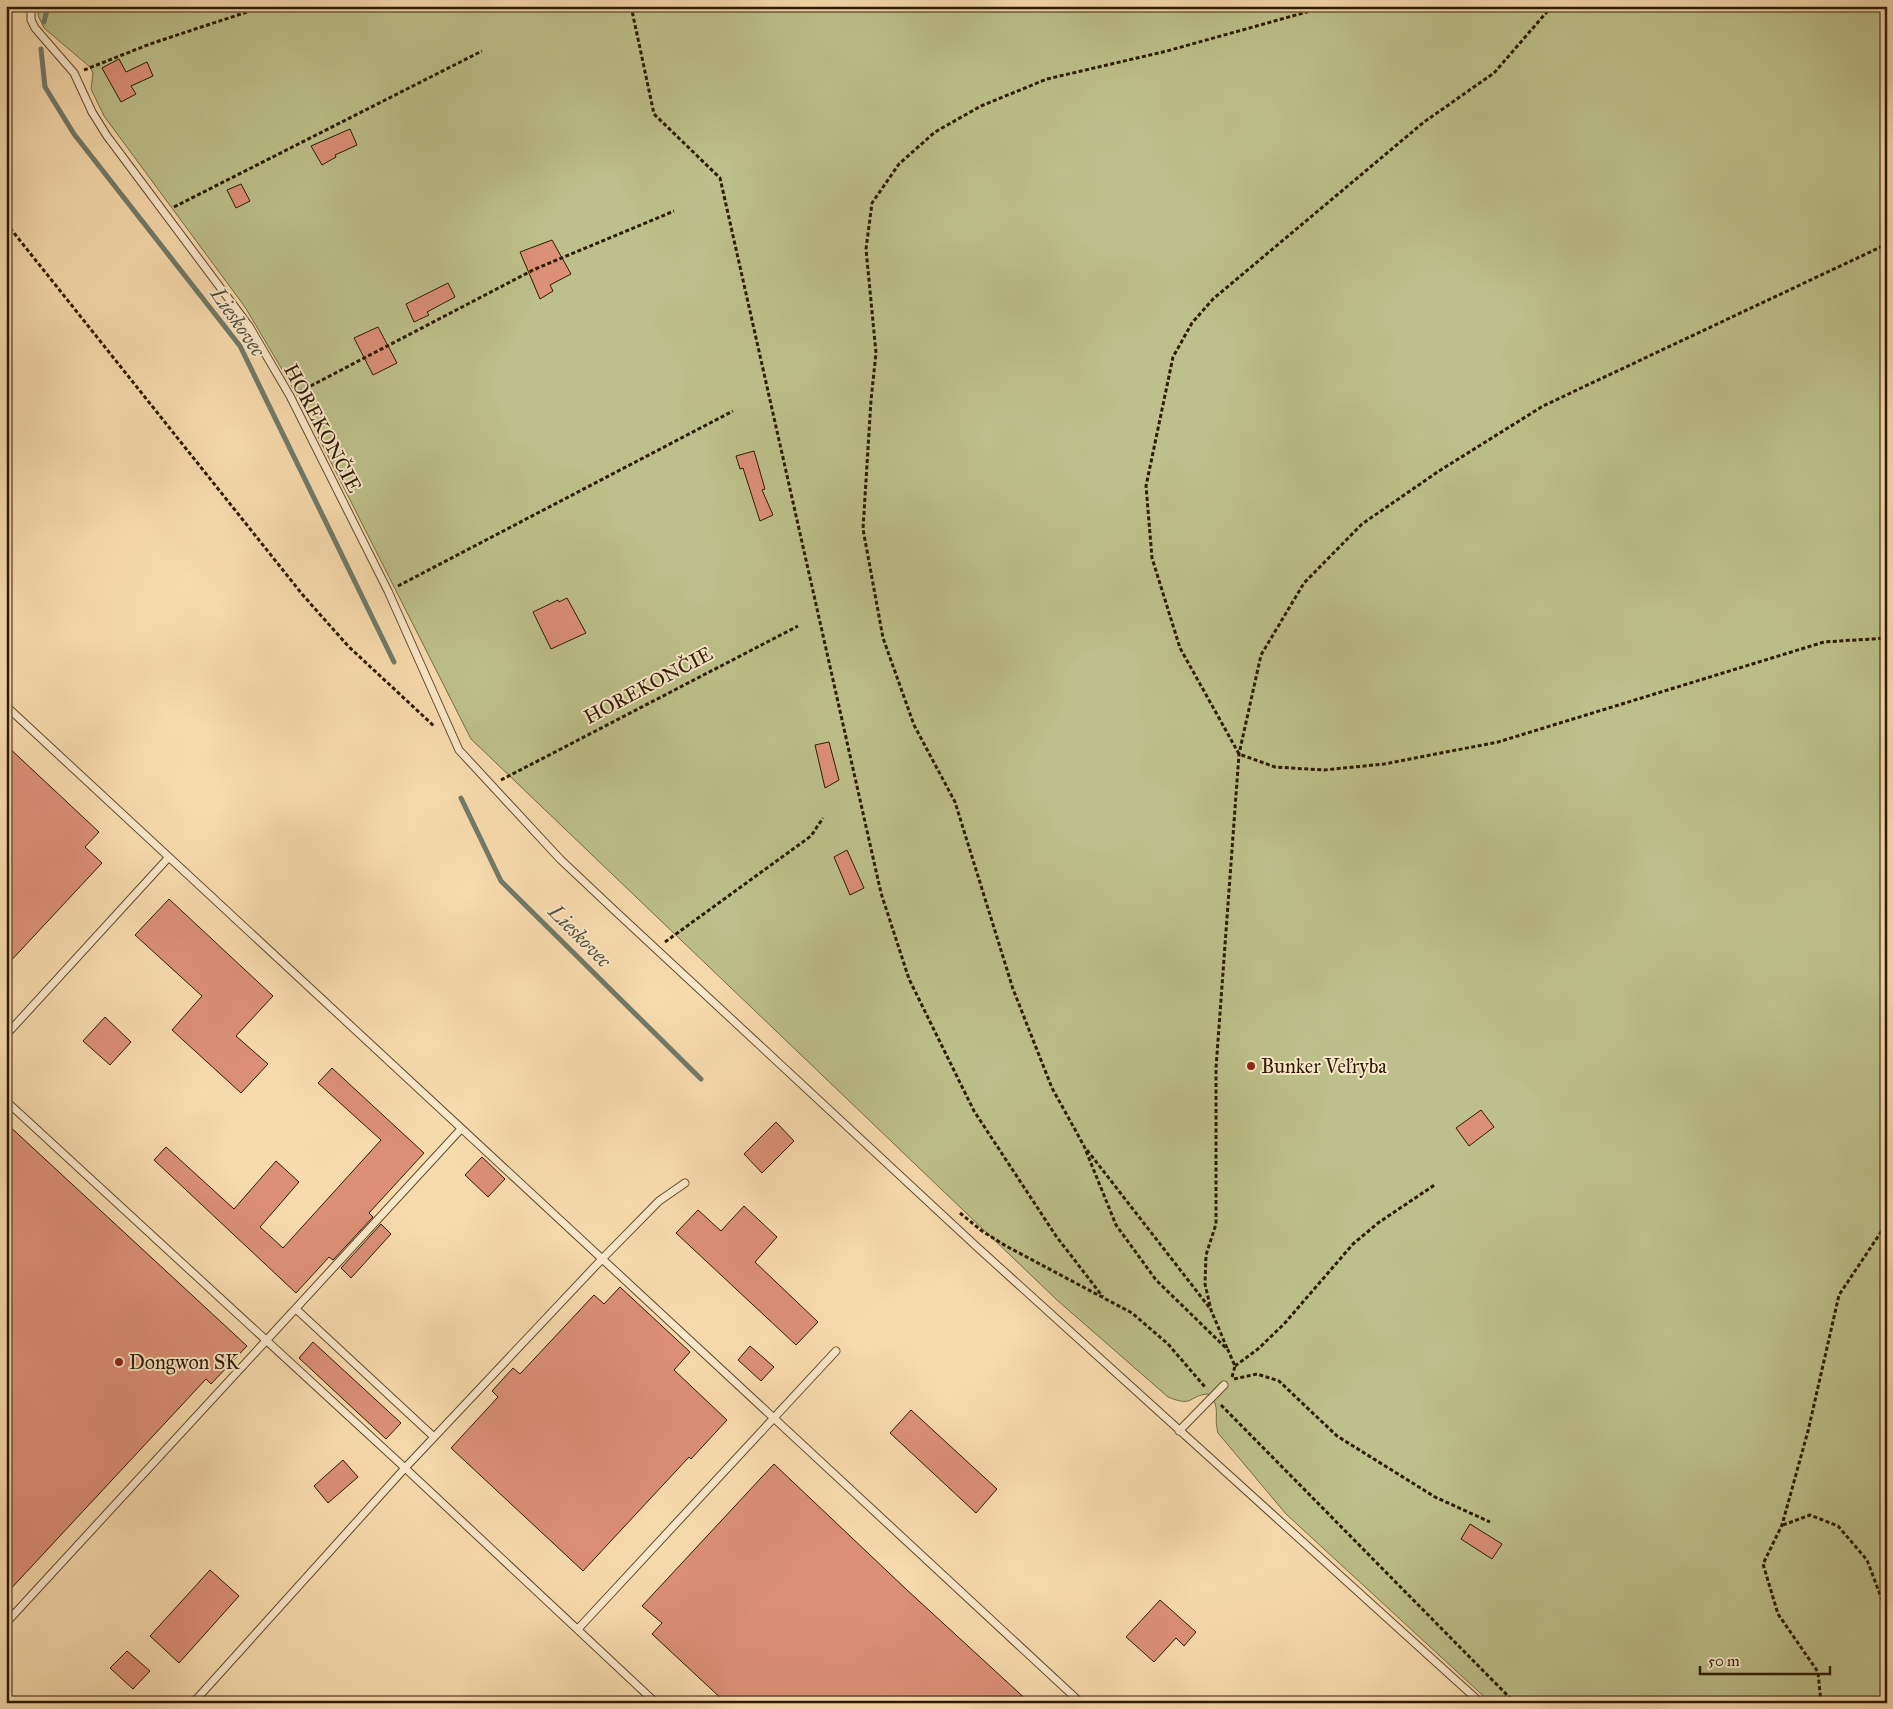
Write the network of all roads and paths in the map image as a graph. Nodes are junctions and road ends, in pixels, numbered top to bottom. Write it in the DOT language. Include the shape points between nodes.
graph roads {
  1 [pos="31,6"];
  2 [pos="265,6"];
  3 [pos="631,6"];
  4 [pos="1328,6"];
  5 [pos="1552,6"];
  6 [pos="482,51"];
  7 [pos="90,67"];
  8 [pos="179,204"];
  9 [pos="674,211"];
  10 [pos="6,223"];
  11 [pos="1887,244"];
  12 [pos="302,390"];
  13 [pos="732,412"];
  14 [pos="397,586"];
  15 [pos="798,626"];
  16 [pos="1887,638"];
  17 [pos="6,706"];
  18 [pos="439,731"];
  19 [pos="1239,754"];
  20 [pos="513,774"];
  21 [pos="492,781"];
  22 [pos="503,786"];
  23 [pos="823,818"];
  24 [pos="169,857"];
  25 [pos="659,935"];
  26 [pos="666,941"];
  27 [pos="673,947"];
  28 [pos="657,949"];
  29 [pos="6,1035"];
  30 [pos="6,1101"];
  31 [pos="461,1129"];
  32 [pos="1084,1146"];
  33 [pos="685,1183"];
  34 [pos="1436,1184"];
  35 [pos="952,1206"];
  36 [pos="1887,1223"];
  37 [pos="602,1259"];
  38 [pos="1104,1298"];
  39 [pos="296,1309"];
  40 [pos="1211,1310"];
  41 [pos="266,1340"];
  42 [pos="1228,1350"];
  43 [pos="836,1351"];
  44 [pos="1235,1366"];
  45 [pos="1224,1385"];
  46 [pos="1207,1390"];
  47 [pos="1216,1399"];
  48 [pos="774,1418"];
  49 [pos="1179,1431"];
  50 [pos="434,1437"];
  51 [pos="405,1468"];
  52 [pos="1490,1522"];
  53 [pos="1782,1526"];
  54 [pos="1887,1613"];
  55 [pos="6,1623"];
  56 [pos="578,1629"];
  57 [pos="193,1703"];
  58 [pos="656,1703"];
  59 [pos="1082,1703"];
  60 [pos="1481,1703"];
  61 [pos="1515,1703"];
  62 [pos="1821,1703"];
  1 -- 21 [label="lane, HOREKONČIE" via="35,28 74,73 107,136 254,333 290,396 384,583 459,750"];
  2 -- 7 [label="path"];
  3 -- 38 [label="path" via="654,114 720,178 881,893 909,979 974,1110 1056,1236"];
  4 -- 32 [label="path" via="1167,51 1047,78 981,106 935,132 899,164 872,203 866,249 876,352 863,529 883,638 914,724 955,802 1013,989 1052,1088"];
  5 -- 19 [label="path" via="1494,73 1424,122 1213,299 1192,323 1173,357 1146,486 1152,558 1180,648"];
  6 -- 8 [label="path"];
  9 -- 12 [label="path, HOREKONČIE" via="533,270"];
  10 -- 18 [label="path" via="302,594 348,646"];
  11 -- 19 [label="path" via="1543,406 1362,524 1304,583 1261,655"];
  13 -- 14 [label="path"];
  15 -- 20 [label="path, HOREKONČIE"];
  16 -- 19 [label="path" via="1824,642 1498,742 1384,764 1324,770 1275,767"];
  17 -- 24 [label="lane"];
  19 -- 40 [label="path" via="1216,1068 1216,1224 1206,1255 1204,1284"];
  21 -- 22 [label="path"];
  21 -- 28 [label="lane, HOREKONČIE" via="560,859"];
  23 -- 26 [label="path" via="811,836"];
  24 -- 29 [label="lane"];
  24 -- 31 [label="lane"];
  25 -- 26 [label="path"];
  26 -- 27 [label="path"];
  26 -- 28 [label="path"];
  28 -- 49 [label="lane, HOREKONČIE"];
  30 -- 41 [label="lane"];
  31 -- 37 [label="lane"];
  31 -- 39 [label="lane"];
  32 -- 40 [label="path"];
  32 -- 42 [label="path" via="1116,1225 1156,1280"];
  33 -- 37 [label="lane" via="659,1201"];
  34 -- 44 [label="path" via="1353,1244 1284,1324"];
  35 -- 38 [label="path" via="1006,1246"];
  36 -- 53 [label="path" via="1839,1295"];
  37 -- 48 [label="lane"];
  37 -- 50 [label="lane"];
  38 -- 46 [label="path" via="1151,1327"];
  39 -- 41 [label="lane"];
  39 -- 50 [label="lane"];
  40 -- 42 [label="path"];
  41 -- 51 [label="lane"];
  41 -- 55 [label="lane"];
  42 -- 44 [label="path"];
  43 -- 48 [label="lane"];
  44 -- 52 [label="path" via="1232,1380 1257,1374 1279,1381 1338,1436 1436,1497"];
  45 -- 49 [label="lane"];
  47 -- 61 [label="path"];
  48 -- 56 [label="lane"];
  48 -- 59 [label="lane"];
  49 -- 60 [label="lane, HOREKONČIE"];
  50 -- 51 [label="lane"];
  51 -- 56 [label="lane"];
  51 -- 57 [label="lane"];
  53 -- 54 [label="path" via="1810,1515 1838,1526 1867,1560"];
  53 -- 62 [label="path" via="1763,1564 1778,1614 1818,1672"];
  56 -- 58 [label="lane"];
}
